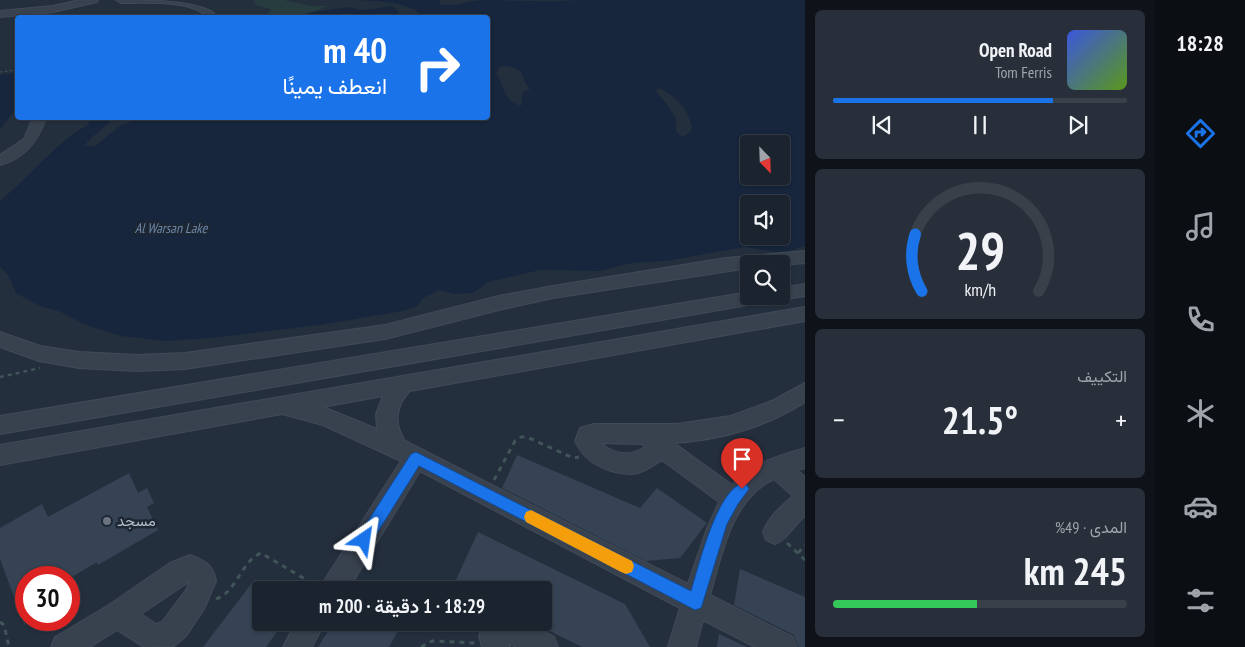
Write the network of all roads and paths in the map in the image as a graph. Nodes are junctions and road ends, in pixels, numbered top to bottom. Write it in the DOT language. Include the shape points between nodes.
graph roads {
  1 [pos="93,0"];
  2 [pos="121,0"];
  3 [pos="192,2"];
  4 [pos="0,8"];
  5 [pos="20,11"];
  6 [pos="0,14"];
  7 [pos="209,15"];
  8 [pos="15,70"];
  9 [pos="0,72"];
  10 [pos="38,120"];
  11 [pos="0,161"];
  12 [pos="805,257"];
  13 [pos="805,290"];
  14 [pos="790,292"];
  15 [pos="740,300"];
  16 [pos="805,314"];
  17 [pos="0,339"];
  18 [pos="406,383"];
  19 [pos="805,391"];
  20 [pos="275,406"];
  21 [pos="0,425"];
  22 [pos="654,441"];
  23 [pos="586,445"];
  24 [pos="407,453"];
  25 [pos="0,455"];
  26 [pos="805,458"];
  27 [pos="776,466"];
  28 [pos="805,492"];
  29 [pos="487,494"];
  30 [pos="733,499"];
  31 [pos="805,501"];
  32 [pos="775,532"];
  33 [pos="805,545"];
  34 [pos="798,553"];
  35 [pos="805,560"];
  36 [pos="307,581"];
  37 [pos="338,581"];
  38 [pos="202,589"];
  39 [pos="695,602"];
  40 [pos="118,614"];
  41 [pos="0,622"];
  42 [pos="307,631"];
  43 [pos="495,645"];
  44 [pos="9,647"];
  45 [pos="65,647"];
  46 [pos="297,647"];
  47 [pos="421,647"];
  48 [pos="544,647"];
  49 [pos="682,647"];
  50 [pos="783,647"];
  1 -- 5 [label="street" via="54,9"];
  2 -- 3 [label="street"];
  3 -- 7 [label="street" via="207,9"];
  4 -- 5 [label="street"];
  5 -- 6 [label="street"];
  8 -- 9 [label="path"];
  10 -- 11 [label="street" via="29,144"];
  12 -- 17 [label="street" via="726,264 544,294 499,302 385,332 185,362 79,360 39,353"];
  13 -- 14 [label="street"];
  15 -- 21 [label="street"];
  16 -- 18 [label="street"];
  18 -- 20 [label="street"];
  18 -- 24 [label="street" via="392,396 386,413 388,431"];
  19 -- 22 [label="street" via="790,402 742,423"];
  20 -- 24 [label="street" via="328,417"];
  20 -- 25 [label="street"];
  22 -- 23 [label="street" via="594,433 586,438"];
  22 -- 23 [label="street" via="638,462 624,463 592,451"];
  22 -- 30 [label="street"];
  23 -- 29 [label="path" via="579,457 573,458 528,437 518,438"];
  24 -- 29 [label="street"];
  24 -- 37 [label="street"];
  26 -- 27 [label="street"];
  27 -- 28 [label="street"];
  27 -- 30 [label="street" via="753,480"];
  29 -- 39 [label="street"];
  30 -- 39 [label="street" via="716,535"];
  31 -- 32 [label="street" via="787,516"];
  32 -- 34 [label="path"];
  33 -- 34 [label="path"];
  34 -- 35 [label="path"];
  36 -- 38 [label="path" via="261,554 251,559 220,598 212,598"];
  38 -- 40 [label="street" via="200,572 184,569"];
  38 -- 40 [label="street" via="174,630 164,637 149,635"];
  39 -- 49 [label="street"];
  39 -- 50 [label="street"];
  40 -- 45 [label="street"];
  41 -- 44 [label="path" via="4,625"];
  42 -- 46 [label="street"];
  43 -- 47 [label="path" via="432,641"];
  43 -- 48 [label="street" via="492,638 496,629 505,628"];
}
